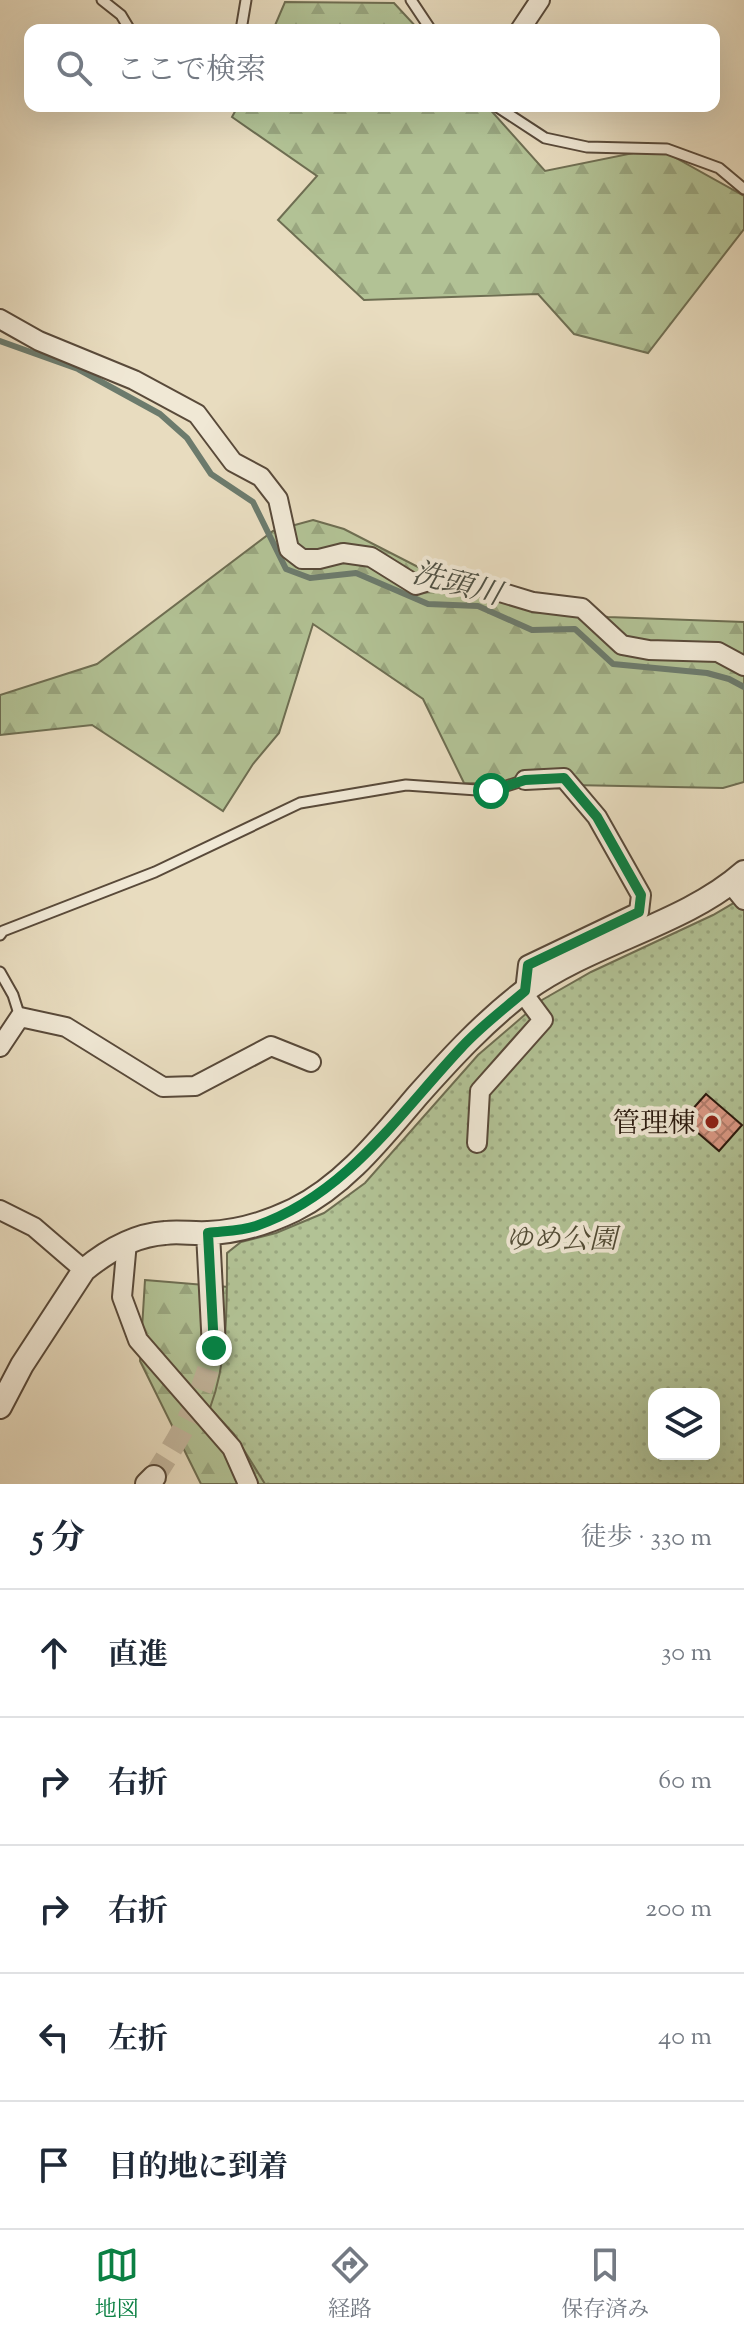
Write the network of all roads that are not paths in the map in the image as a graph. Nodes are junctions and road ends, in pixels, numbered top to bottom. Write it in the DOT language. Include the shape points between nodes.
graph roads {
  1 [pos="102,0"];
  2 [pos="246,0"];
  3 [pos="411,0"];
  4 [pos="540,0"];
  5 [pos="126,24"];
  6 [pos="242,24"];
  7 [pos="427,24"];
  8 [pos="524,24"];
  9 [pos="505,112"];
  10 [pos="744,189"];
  11 [pos="0,319"];
  12 [pos="744,666"];
  13 [pos="525,780"];
  14 [pos="740,885"];
  15 [pos="0,935"];
  16 [pos="0,972"];
  17 [pos="524,992"];
  18 [pos="20,1017"];
  19 [pos="0,1047"];
  20 [pos="311,1062"];
  21 [pos="477,1143"];
  22 [pos="0,1210"];
  23 [pos="208,1233"];
  24 [pos="127,1242"];
  25 [pos="84,1270"];
  26 [pos="214,1348"];
  27 [pos="0,1407"];
  28 [pos="248,1484"];
  1 -- 5 [label="lane"];
  2 -- 6 [label="lane"];
  3 -- 7 [label="lane"];
  4 -- 8 [label="street"];
  9 -- 10 [label="lane" via="545,138 587,147 667,149 719,168"];
  11 -- 12 [label="street" via="197,414 233,462 261,477 278,499 289,549 302,559 343,553 371,557 416,585 460,580 533,602 582,608 622,645 718,652"];
  13 -- 15 [label="lane" via="491,791 406,785 300,803 155,872"];
  13 -- 17 [label="street" via="564,778 597,817 641,895 639,912 528,965"];
  14 -- 17 [label="street" via="564,966"];
  16 -- 18 [label="lane"];
  17 -- 21 [label="street" via="543,1020 480,1091"];
  17 -- 23 [label="street" via="464,1044 333,1186 254,1227"];
  18 -- 19 [label="street"];
  18 -- 20 [label="street" via="66,1027 163,1087 195,1086 271,1046"];
  22 -- 25 [label="street" via="34,1227"];
  23 -- 24 [label="street" via="164,1233"];
  23 -- 26 [label="street"];
  24 -- 25 [label="street"];
  24 -- 28 [label="street" via="122,1297 138,1340 232,1448"];
  25 -- 27 [label="street"];
}
